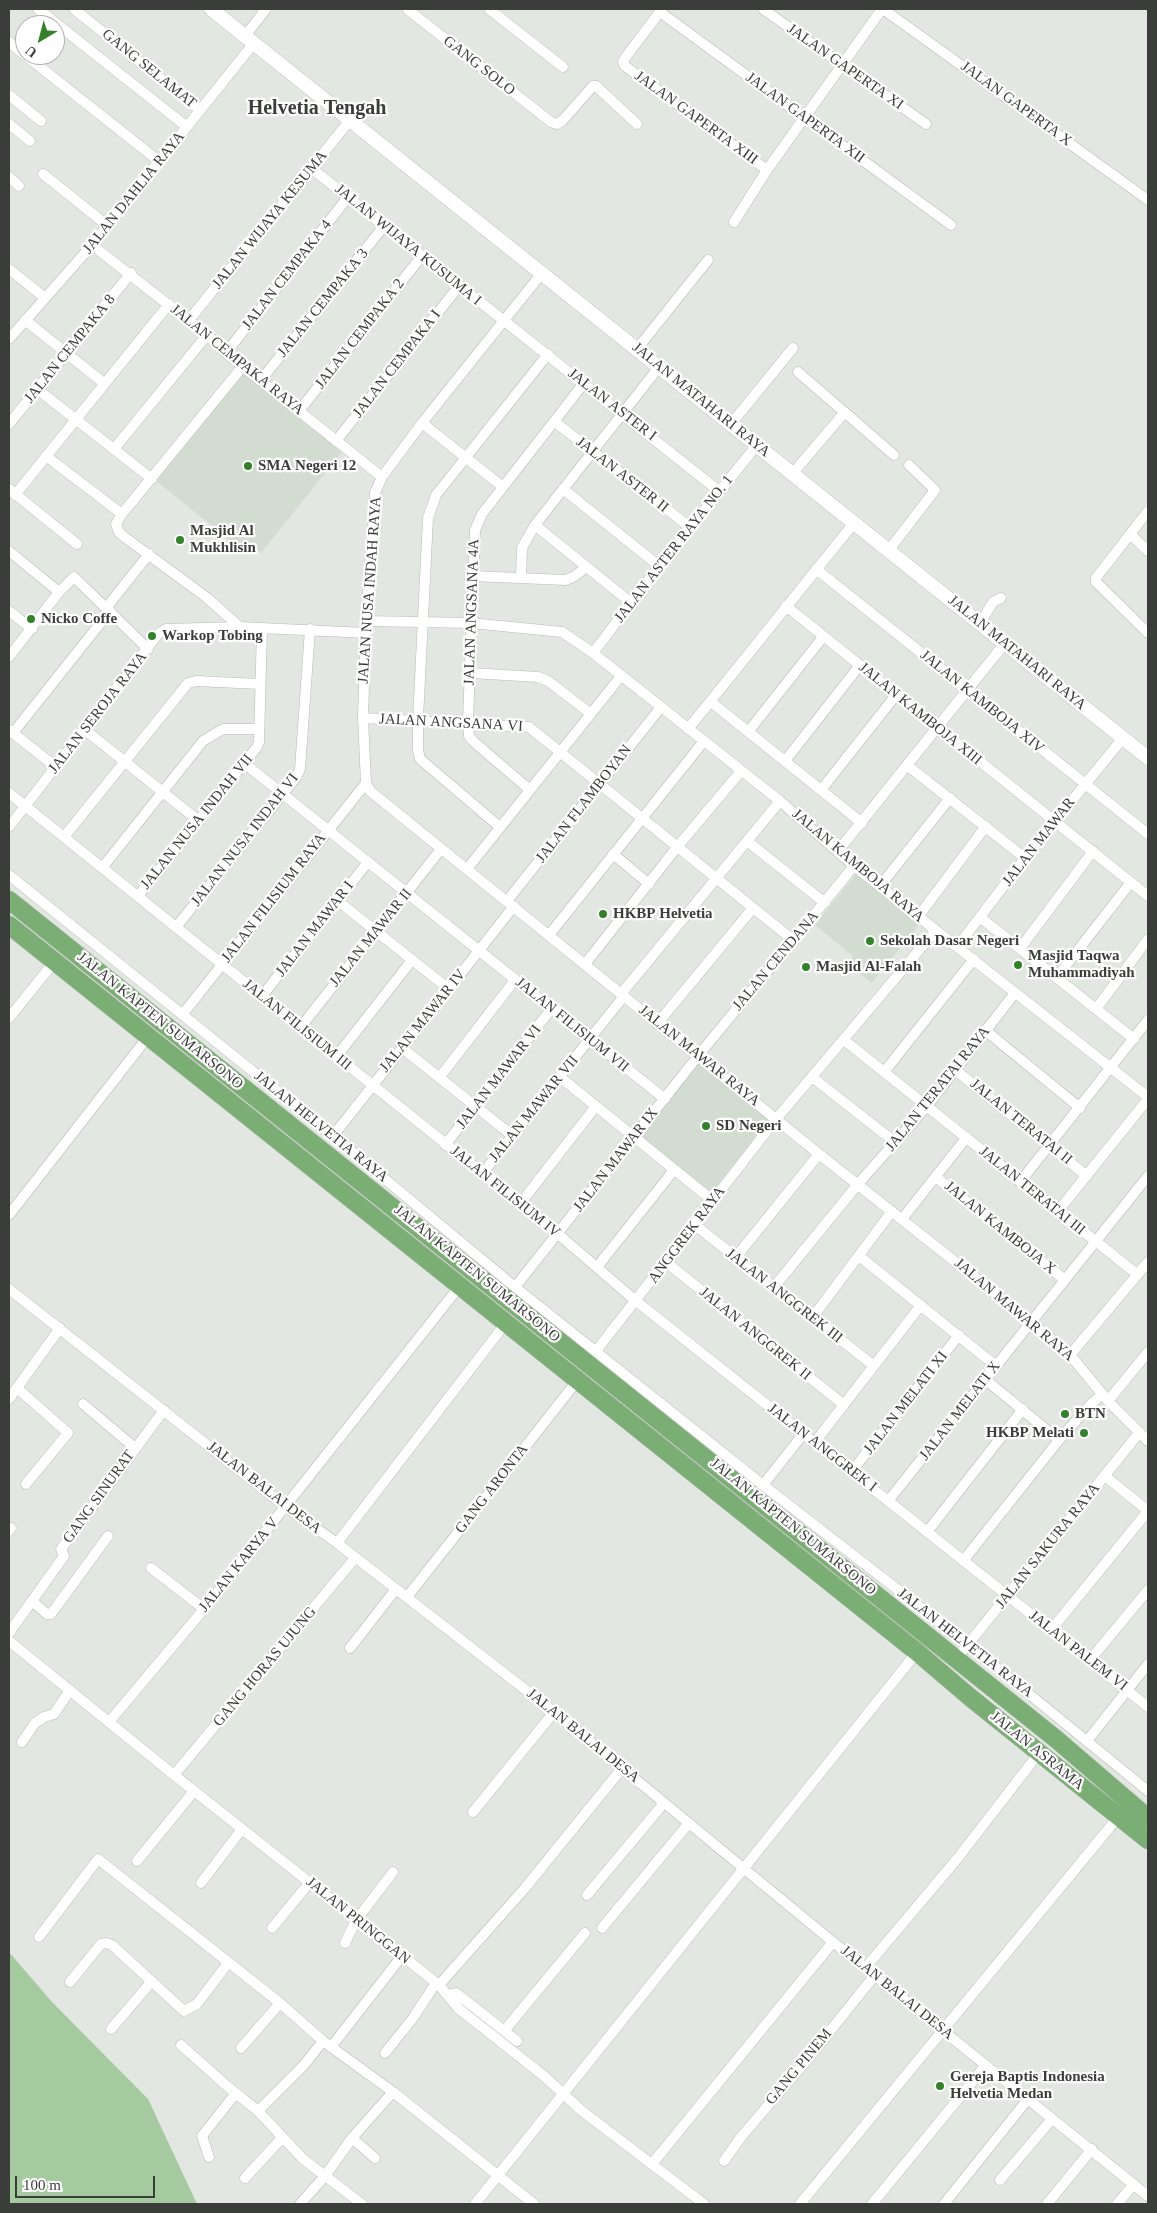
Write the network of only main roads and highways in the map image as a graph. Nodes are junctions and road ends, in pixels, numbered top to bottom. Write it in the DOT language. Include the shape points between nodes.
graph roads {
  1 [pos="9,900"];
  2 [pos="9,926"];
  3 [pos="240,1085"];
  4 [pos="227,1101"];
  5 [pos="950,1654"];
  6 [pos="922,1656"];
  7 [pos="1148,1818"];
  8 [pos="1148,1840"];
  1 -- 3 [label="highway, JALAN KAPTEN SUMARSONO"];
  2 -- 4 [label="highway, JALAN KAPTEN SUMARSONO" via="145,1041"];
  3 -- 4 [label="highway"];
  3 -- 5 [label="highway, JALAN KAPTEN SUMARSONO"];
  4 -- 6 [label="highway, JALAN KAPTEN SUMARSONO"];
  5 -- 7 [label="highway, JALAN ASRAMA"];
  6 -- 8 [label="highway, JALAN ASRAMA"];
}
